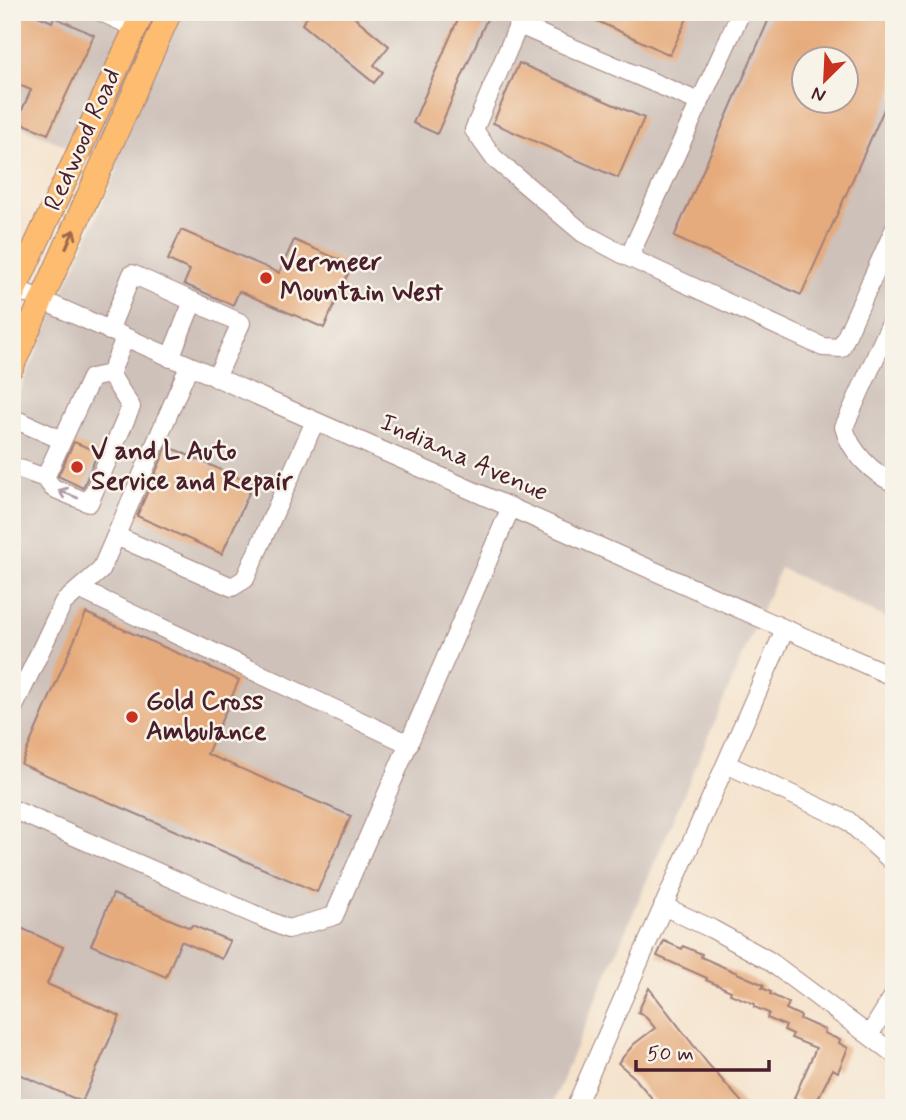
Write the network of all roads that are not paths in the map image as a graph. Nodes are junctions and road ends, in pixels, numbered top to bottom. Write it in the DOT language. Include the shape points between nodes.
graph roads {
  1 [pos="101,12"];
  2 [pos="170,12"];
  3 [pos="741,12"];
  4 [pos="521,19"];
  5 [pos="140,20"];
  6 [pos="698,102"];
  7 [pos="894,230"];
  8 [pos="629,257"];
  9 [pos="13,291"];
  10 [pos="43,301"];
  11 [pos="193,302"];
  12 [pos="894,316"];
  13 [pos="117,334"];
  14 [pos="170,358"];
  15 [pos="188,366"];
  16 [pos="12,367"];
  17 [pos="110,374"];
  18 [pos="216,377"];
  19 [pos="12,418"];
  20 [pos="315,421"];
  21 [pos="62,440"];
  22 [pos="12,466"];
  23 [pos="45,478"];
  24 [pos="894,483"];
  25 [pos="512,507"];
  26 [pos="116,536"];
  27 [pos="79,589"];
  28 [pos="785,629"];
  29 [pos="894,677"];
  30 [pos="12,711"];
  31 [pos="409,744"];
  32 [pos="726,764"];
  33 [pos="12,809"];
  34 [pos="894,863"];
  35 [pos="663,906"];
  36 [pos="894,995"];
  37 [pos="870,1034"];
  38 [pos="894,1054"];
  39 [pos="575,1108"];
  1 -- 5 [label="street"];
  10 -- 2 [label="main road, Redwood Road, one-way"];
  3 -- 6 [label="street"];
  4 -- 6 [label="street"];
  4 -- 8 [label="street" via="474,130 494,158 583,233"];
  5 -- 9 [label="main road, Redwood Road"];
  6 -- 8 [label="street"];
  7 -- 8 [label="street" via="841,348 823,347"];
  9 -- 10 [label="street, Indiana Avenue"];
  10 -- 13 [label="street, Indiana Avenue"];
  10 -- 16 [label="main road, Redwood Road"];
  11 -- 13 [label="street" via="132,274"];
  11 -- 14 [label="street"];
  11 -- 18 [label="street" via="240,323"];
  12 -- 24 [label="street" via="844,427 848,442 878,476"];
  13 -- 14 [label="street, Indiana Avenue"];
  13 -- 17 [label="street"];
  14 -- 15 [label="street, Indiana Avenue"];
  15 -- 18 [label="street, Indiana Avenue"];
  15 -- 26 [label="street"];
  17 -- 21 [label="street" via="91,378"];
  17 -- 23 [label="street, one-way" via="131,407 89,502 53,488"];
  18 -- 20 [label="street, Indiana Avenue"];
  19 -- 21 [label="street"];
  20 -- 25 [label="street, Indiana Avenue"];
  20 -- 26 [label="street" via="245,579 232,587"];
  21 -- 23 [label="street"];
  22 -- 23 [label="street"];
  25 -- 28 [label="street, Indiana Avenue"];
  25 -- 31 [label="street"];
  26 -- 27 [label="street" via="101,570"];
  27 -- 30 [label="street" via="63,603"];
  27 -- 31 [label="street"];
  28 -- 29 [label="street, Indiana Avenue"];
  28 -- 32 [label="street"];
  31 -- 33 [label="street" via="334,916 288,929"];
  32 -- 34 [label="street" via="847,820"];
  32 -- 35 [label="street"];
  35 -- 37 [label="street" via="768,960"];
  35 -- 39 [label="street"];
  36 -- 37 [label="street"];
  37 -- 38 [label="street"];
}
